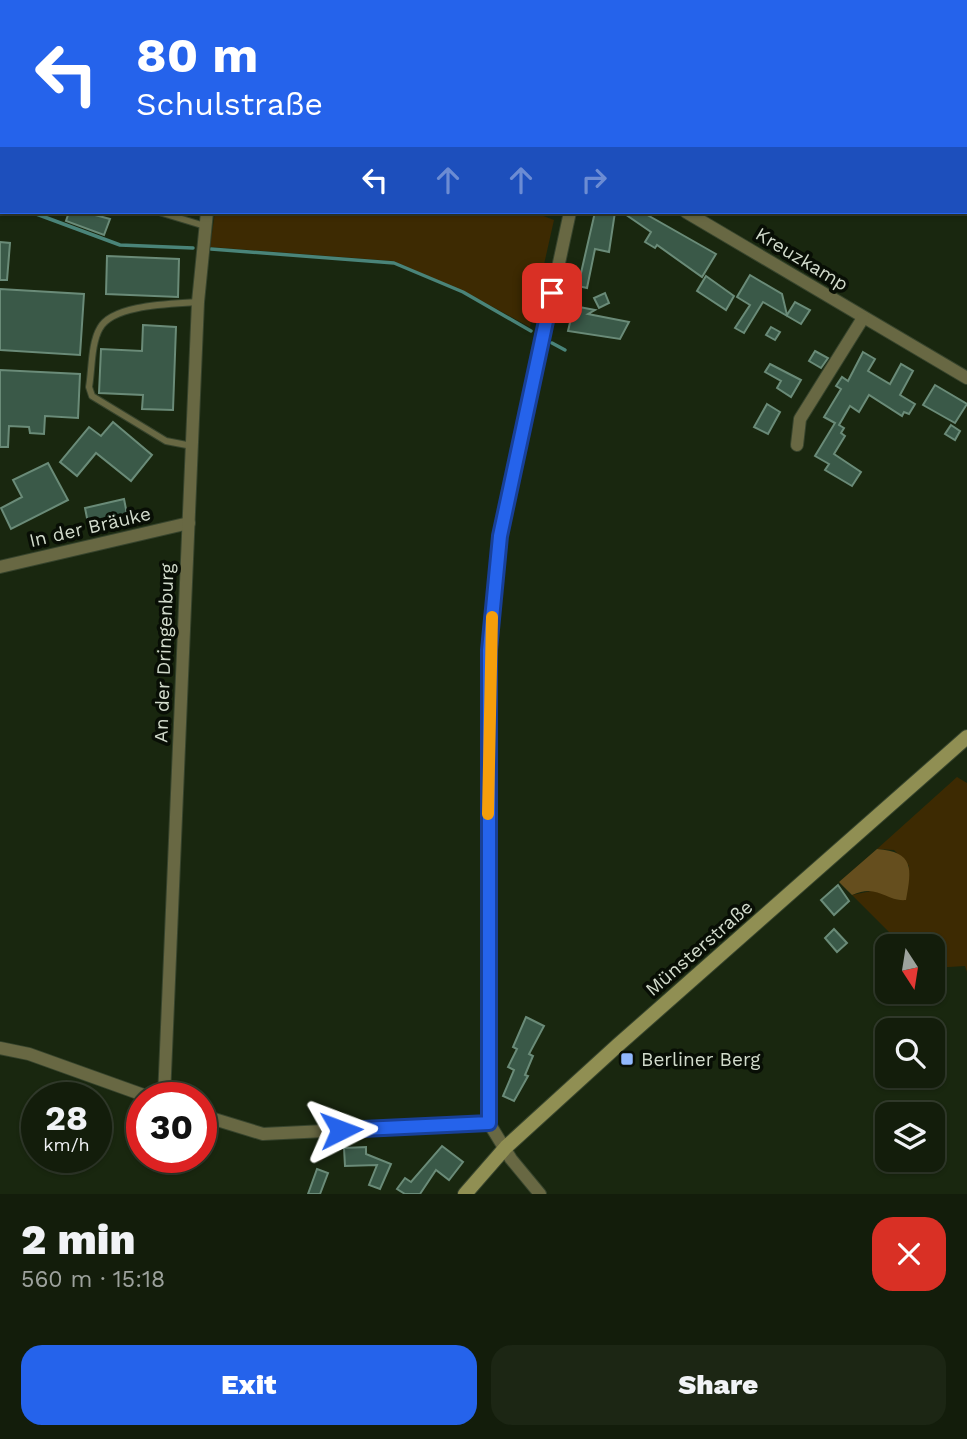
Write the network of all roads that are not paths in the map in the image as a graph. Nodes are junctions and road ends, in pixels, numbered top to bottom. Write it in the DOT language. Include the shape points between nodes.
graph roads {
  1 [pos="171,214"];
  2 [pos="207,214"];
  3 [pos="570,214"];
  4 [pos="689,214"];
  5 [pos="205,226"];
  6 [pos="198,303"];
  7 [pos="863,318"];
  8 [pos="967,378"];
  9 [pos="797,445"];
  10 [pos="191,446"];
  11 [pos="189,523"];
  12 [pos="0,567"];
  13 [pos="967,737"];
  14 [pos="0,1048"];
  15 [pos="165,1082"];
  16 [pos="126,1089"];
  17 [pos="217,1120"];
  18 [pos="489,1123"];
  19 [pos="506,1147"];
  20 [pos="464,1194"];
  21 [pos="540,1194"];
  1 -- 5 [label="lane"];
  2 -- 5 [label="street, An der Dringenburg"];
  3 -- 18 [label="street" via="500,536 490,637"];
  4 -- 7 [label="street, Kreuzkamp"];
  5 -- 6 [label="street, An der Dringenburg"];
  6 -- 10 [label="street, An der Dringenburg"];
  6 -- 10 [label="lane" via="119,313 104,322 98,331 89,387 92,396 166,441"];
  7 -- 8 [label="street, Kreuzkamp"];
  7 -- 9 [label="street" via="800,419"];
  10 -- 11 [label="street, An der Dringenburg"];
  11 -- 12 [label="street, In der Bräuke"];
  11 -- 15 [label="street, An der Dringenburg"];
  13 -- 19 [label="main road, Münsterstraße"];
  14 -- 16 [label="street"];
  17 -- 18 [label="street" via="262,1134"];
  18 -- 19 [label="street"];
  19 -- 20 [label="main road, Münsterstraße"];
  19 -- 21 [label="street" via="511,1160"];
}
